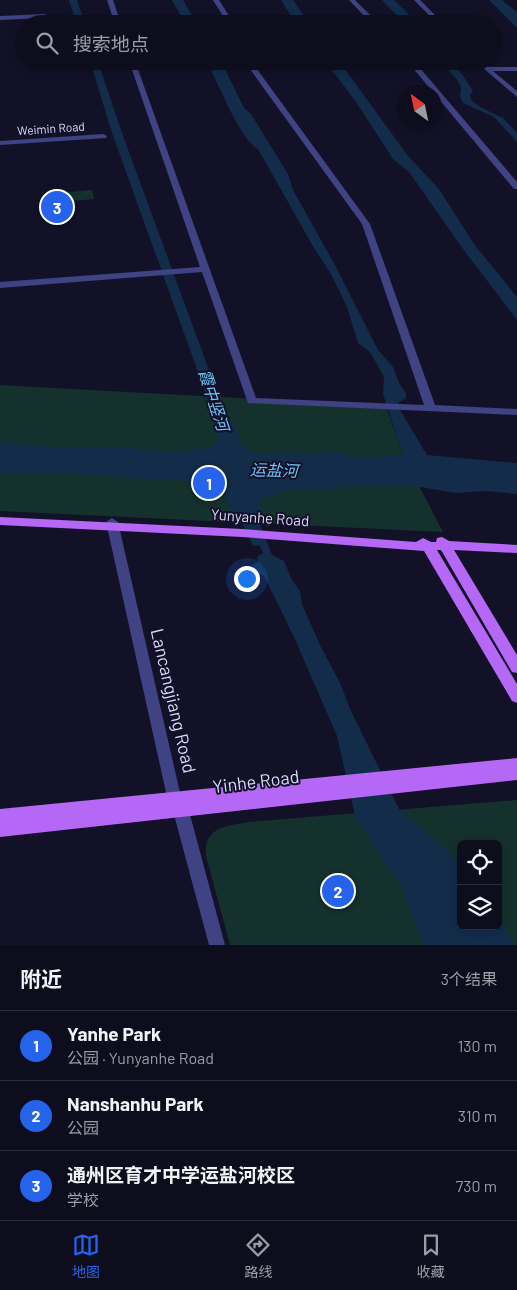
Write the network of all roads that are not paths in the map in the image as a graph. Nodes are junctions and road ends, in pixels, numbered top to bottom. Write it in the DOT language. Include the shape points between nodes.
graph roads {
  1 [pos="110,0"];
  2 [pos="216,0"];
  3 [pos="352,0"];
  4 [pos="417,0"];
  5 [pos="115,15"];
  6 [pos="225,15"];
  7 [pos="366,15"];
  8 [pos="431,15"];
  9 [pos="0,19"];
  10 [pos="15,19"];
  11 [pos="502,69"];
  12 [pos="517,69"];
  13 [pos="135,70"];
  14 [pos="254,70"];
  15 [pos="418,70"];
  16 [pos="488,70"];
  17 [pos="517,95"];
  18 [pos="103,136"];
  19 [pos="0,143"];
  20 [pos="517,187"];
  21 [pos="204,266"];
  22 [pos="0,280"];
  23 [pos="0,285"];
  24 [pos="431,409"];
  25 [pos="517,412"];
  26 [pos="0,516"];
  27 [pos="0,521"];
  28 [pos="112,524"];
  29 [pos="433,542"];
  30 [pos="517,543"];
  31 [pos="517,549"];
  32 [pos="517,668"];
  33 [pos="517,697"];
  34 [pos="517,764"];
  35 [pos="517,774"];
  36 [pos="392,783"];
  37 [pos="177,804"];
  38 [pos="0,816"];
  39 [pos="0,830"];
  40 [pos="217,945"];
  1 -- 5 [label="street"];
  2 -- 6 [label="street"];
  3 -- 7 [label="street"];
  4 -- 8 [label="street"];
  9 -- 10 [label="street"];
  11 -- 12 [label="street"];
  13 -- 21 [label="street"];
  14 -- 24 [label="street" via="366,224"];
  15 -- 20 [label="street"];
  16 -- 17 [label="street"];
  18 -- 19 [label="street, Weimin Road"];
  21 -- 22 [label="street"];
  21 -- 23 [label="street"];
  21 -- 24 [label="street" via="252,401"];
  24 -- 25 [label="street"];
  26 -- 28 [label="main road, Yunyanhe Road"];
  27 -- 28 [label="main road, Yunyanhe Road"];
  28 -- 29 [label="main road, Yunyanhe Road"];
  28 -- 37 [label="street, Lancangjiang Road"];
  29 -- 30 [label="main road, Yunyanhe Road"];
  29 -- 31 [label="main road, Yunyanhe Road"];
  29 -- 32 [label="main road"];
  29 -- 33 [label="main road"];
  34 -- 36 [label="main road, Yinhe Road"];
  35 -- 36 [label="main road, Yinhe Road"];
  36 -- 37 [label="main road, Yinhe Road"];
  37 -- 38 [label="main road, Yinhe Road"];
  37 -- 39 [label="main road, Yinhe Road"];
  37 -- 40 [label="street, Lancangjiang Road"];
}
